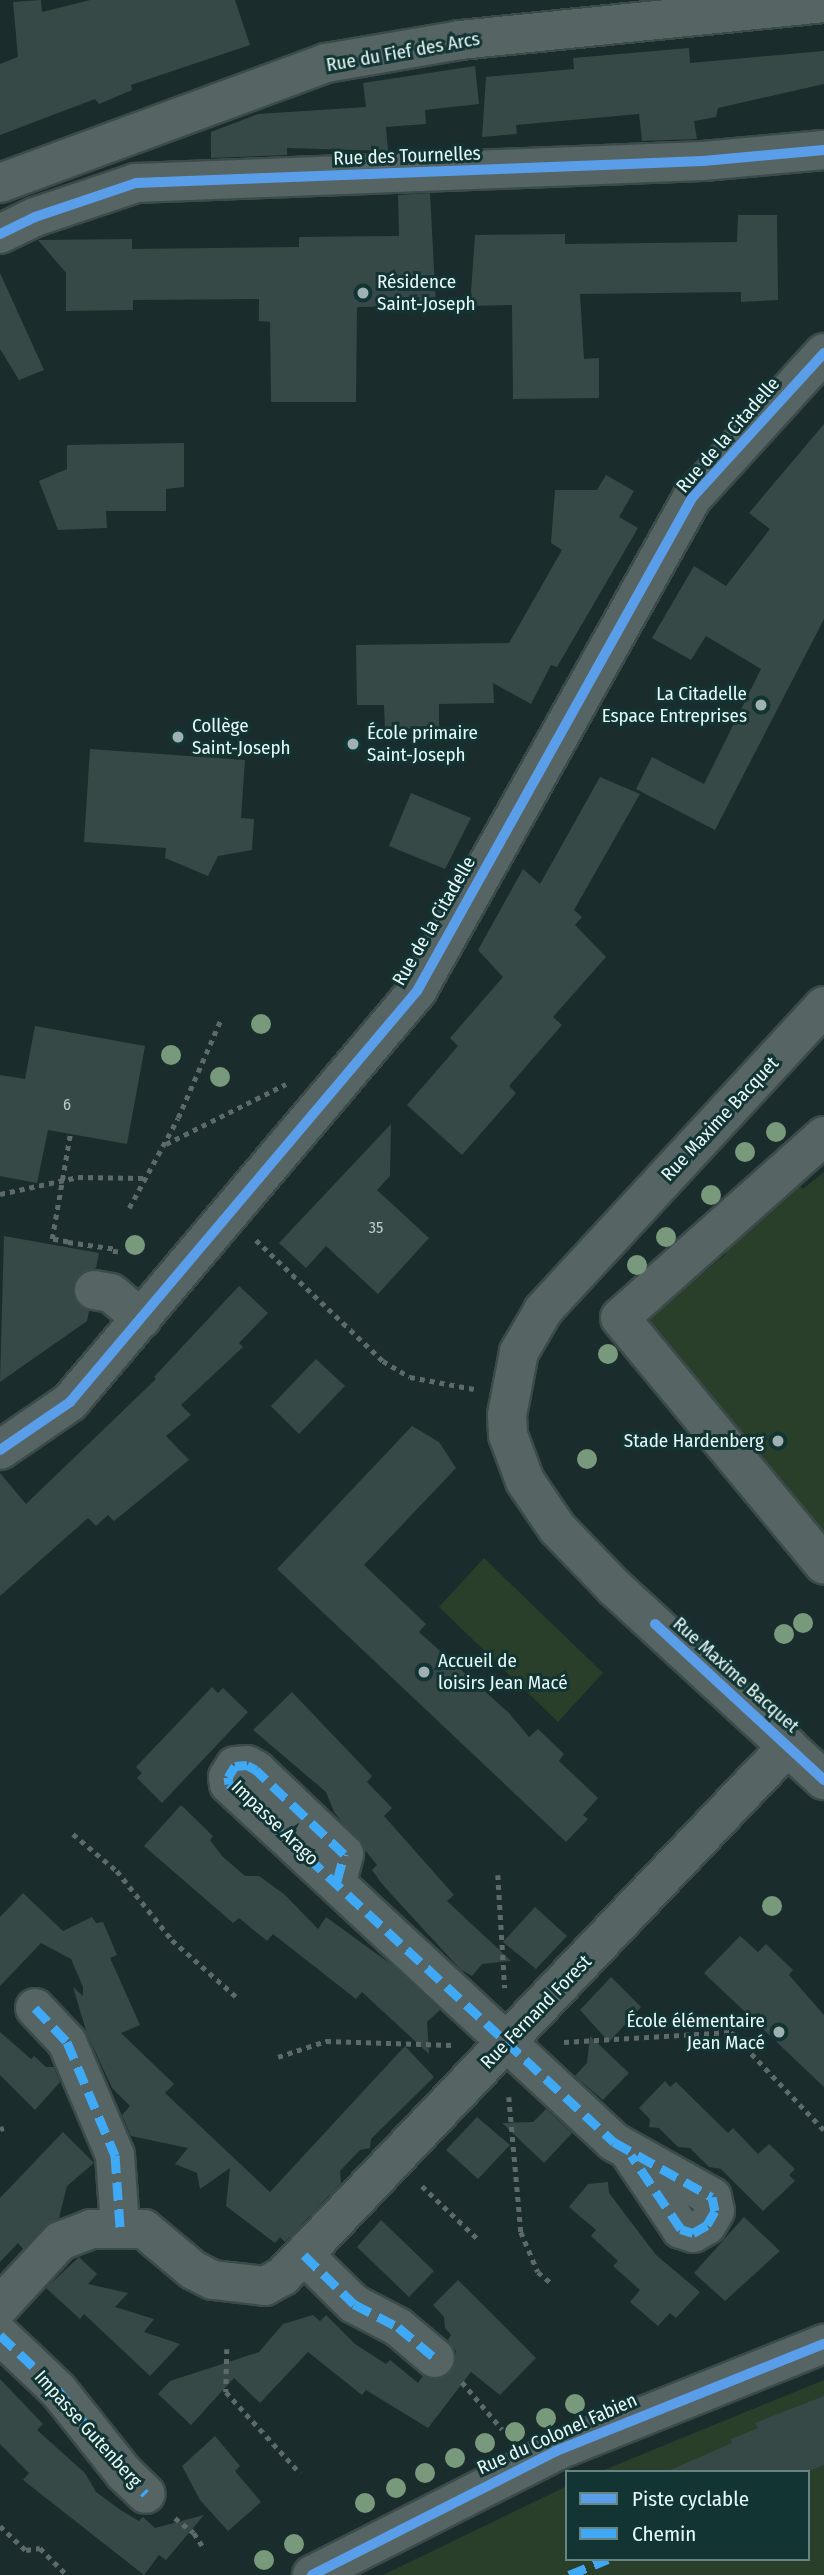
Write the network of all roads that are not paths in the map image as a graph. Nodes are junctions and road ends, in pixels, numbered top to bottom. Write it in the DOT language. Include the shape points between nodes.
graph roads {
  1 [pos="824,3"];
  2 [pos="824,150"];
  3 [pos="0,183"];
  4 [pos="0,234"];
  5 [pos="824,353"];
  6 [pos="824,1006"];
  7 [pos="824,1136"];
  8 [pos="94,1290"];
  9 [pos="142,1319"];
  10 [pos="0,1450"];
  11 [pos="824,1565"];
  12 [pos="788,1746"];
  13 [pos="824,1780"];
  14 [pos="337,1881"];
  15 [pos="36,2008"];
  16 [pos="506,2043"];
  17 [pos="631,2155"];
  18 [pos="120,2227"];
  19 [pos="293,2266"];
  20 [pos="0,2305"];
  21 [pos="0,2335"];
  22 [pos="824,2344"];
  23 [pos="435,2358"];
  24 [pos="146,2494"];
  25 [pos="312,2575"];
  1 -- 3 [label="street, Rue du Fief des Arcs" via="460,40 326,64"];
  2 -- 4 [label="street, Rue des Tournelles" via="703,161 136,183 35,217"];
  5 -- 9 [label="street, Rue de la Citadelle" via="692,498 417,991"];
  6 -- 12 [label="street, Rue Maxime Bacquet" via="542,1311 519,1352 507,1415 508,1435 525,1480 558,1528 615,1588"];
  7 -- 11 [label="street" via="620,1318"];
  8 -- 9 [label="street" via="111,1293"];
  9 -- 10 [label="street, Rue de la Citadelle" via="70,1402"];
  12 -- 13 [label="street, Rue Maxime Bacquet"];
  12 -- 16 [label="street, Rue Fernand Forest"];
  14 -- 16 [label="street, Impasse Arago"];
  15 -- 18 [label="street" via="67,2042 115,2155"];
  16 -- 17 [label="street, Impasse Arago"];
  16 -- 19 [label="street, Rue Fernand Forest"];
  18 -- 19 [label="street" via="144,2229 213,2280 265,2286"];
  18 -- 20 [label="street" via="91,2229 60,2241"];
  19 -- 23 [label="street" via="398,2328"];
  21 -- 24 [label="street, Impasse Gutenberg" via="58,2390"];
  22 -- 25 [label="street, Rue du Colonel Fabien" via="556,2451"];
}
